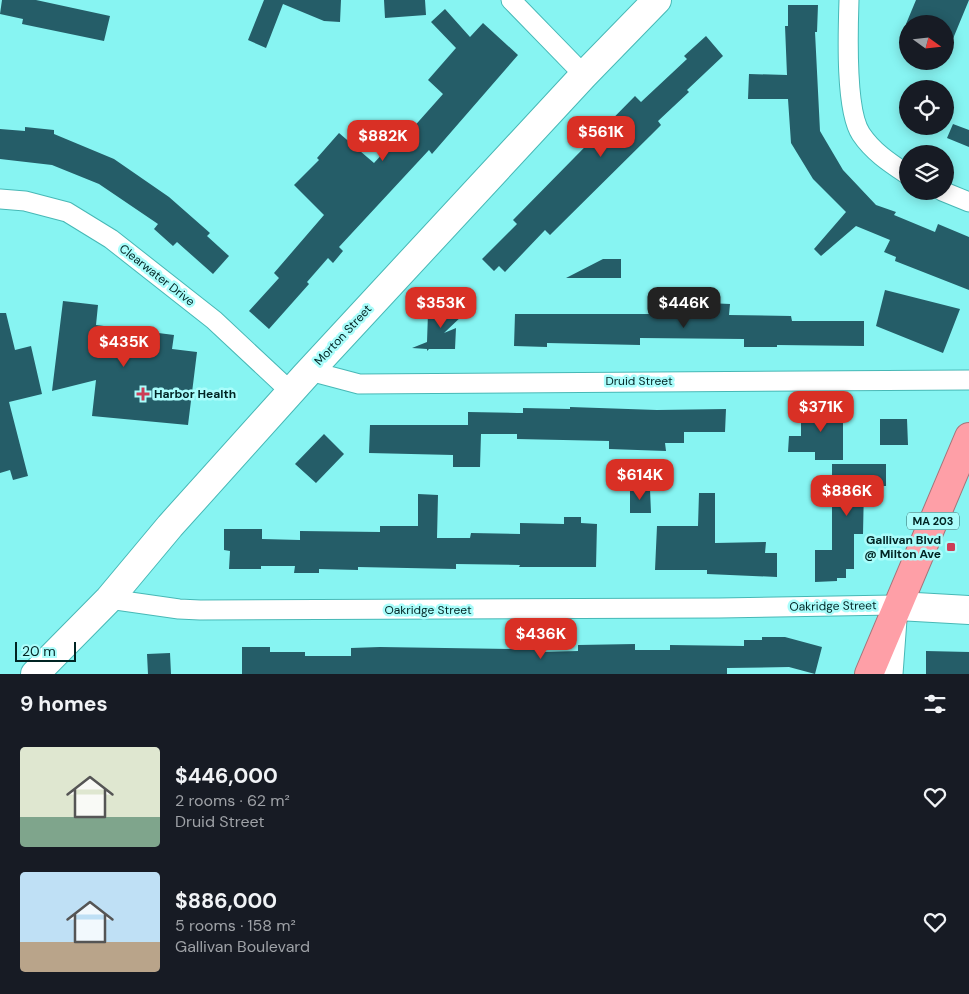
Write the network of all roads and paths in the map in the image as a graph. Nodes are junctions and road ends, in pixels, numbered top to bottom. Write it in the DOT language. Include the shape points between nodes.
graph roads {
  1 [pos="511,0"];
  2 [pos="657,0"];
  3 [pos="849,0"];
  4 [pos="584,75"];
  5 [pos="899,169"];
  6 [pos="954,196"];
  7 [pos="0,199"];
  8 [pos="969,202"];
  9 [pos="310,372"];
  10 [pos="969,380"];
  11 [pos="291,392"];
  12 [pos="969,437"];
  13 [pos="110,599"];
  14 [pos="898,606"];
  15 [pos="969,610"];
  16 [pos="35,674"];
  17 [pos="869,674"];
  18 [pos="893,674"];
  1 -- 4 [label="street"];
  2 -- 4 [label="main road, Morton Street"];
  3 -- 5 [label="street" via="851,102 860,133 881,157"];
  4 -- 9 [label="main road, Morton Street"];
  6 -- 8 [label="street"];
  7 -- 11 [label="street, Clearwater Drive" via="26,201 67,212 111,239 214,320"];
  9 -- 10 [label="street, Druid Street" via="360,384"];
  9 -- 11 [label="main road, Morton Street"];
  11 -- 13 [label="main road, Morton Street" via="170,526"];
  12 -- 14 [label="highway, MA 203"];
  13 -- 14 [label="street, Oakridge Street" via="200,610"];
  13 -- 16 [label="main road, Morton Street"];
  14 -- 15 [label="main road"];
  14 -- 17 [label="highway, MA 203"];
  14 -- 18 [label="street"];
}
